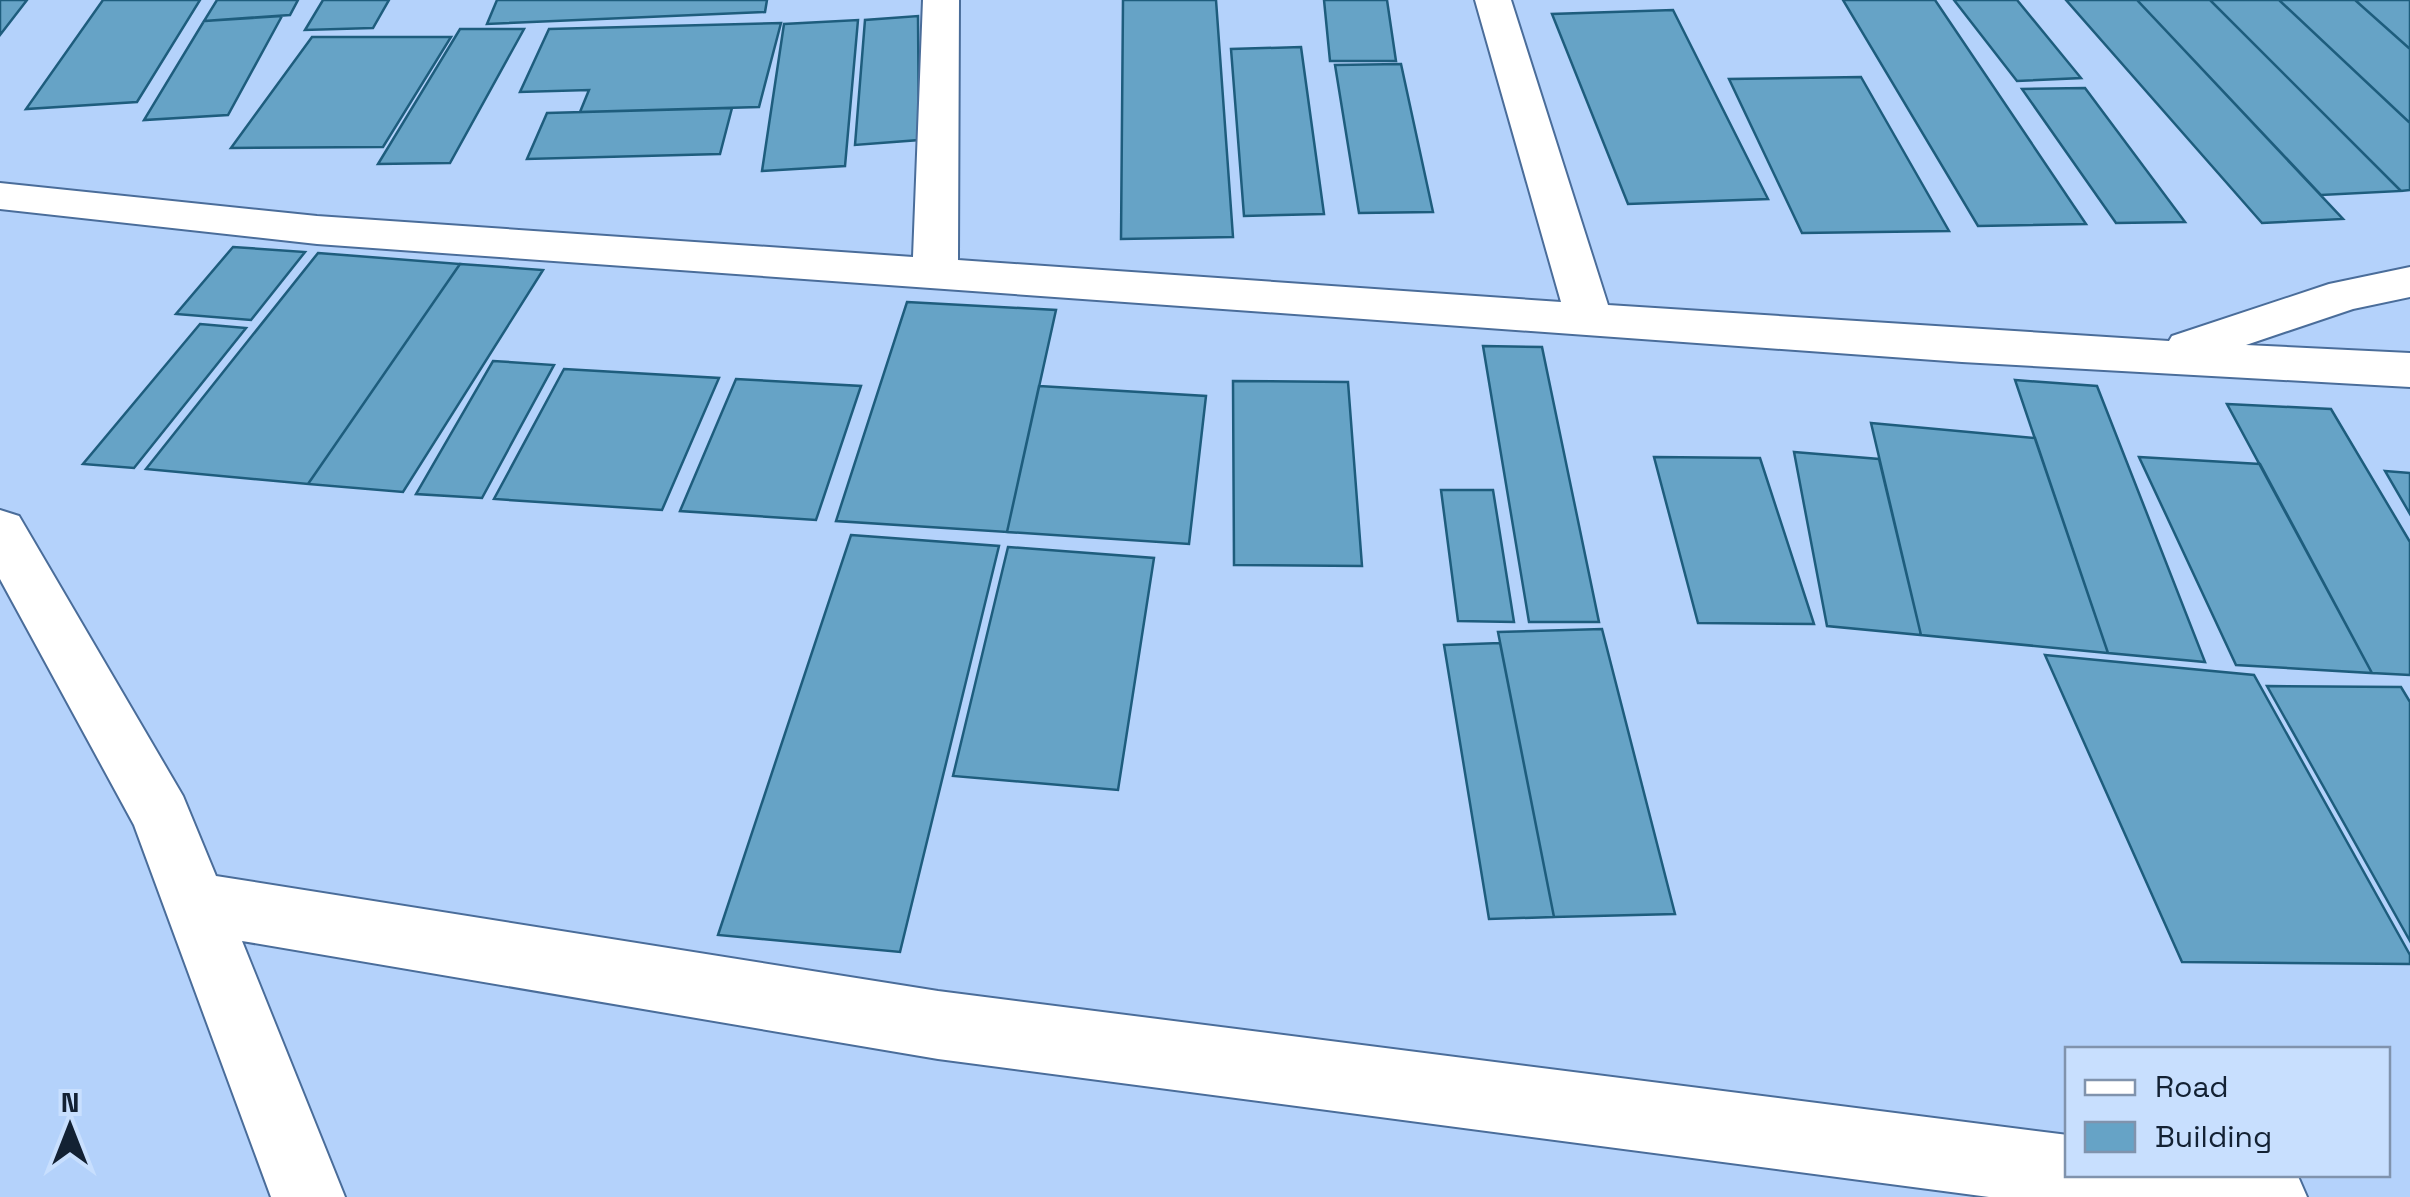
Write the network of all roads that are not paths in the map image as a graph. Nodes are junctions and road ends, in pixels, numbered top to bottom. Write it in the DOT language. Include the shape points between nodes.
graph roads {
  1 [pos="941,0"];
  2 [pos="1493,0"];
  3 [pos="0,196"];
  4 [pos="935,273"];
  5 [pos="2410,282"];
  6 [pos="1589,320"];
  7 [pos="2158,358"];
  8 [pos="2410,370"];
  9 [pos="0,530"];
  10 [pos="194,903"];
  11 [pos="2065,1171"];
  12 [pos="2119,1177"];
  13 [pos="308,1197"];
  14 [pos="2270,1197"];
  1 -- 4 [label="street"];
  2 -- 6 [label="street"];
  3 -- 4 [label="street" via="317,230"];
  4 -- 6 [label="street"];
  5 -- 7 [label="street" via="2344,296"];
  6 -- 7 [label="street"];
  7 -- 8 [label="street"];
  9 -- 10 [label="street" via="160,816"];
  10 -- 11 [label="street" via="938,1025"];
  10 -- 13 [label="street"];
  12 -- 14 [label="street"];
}
